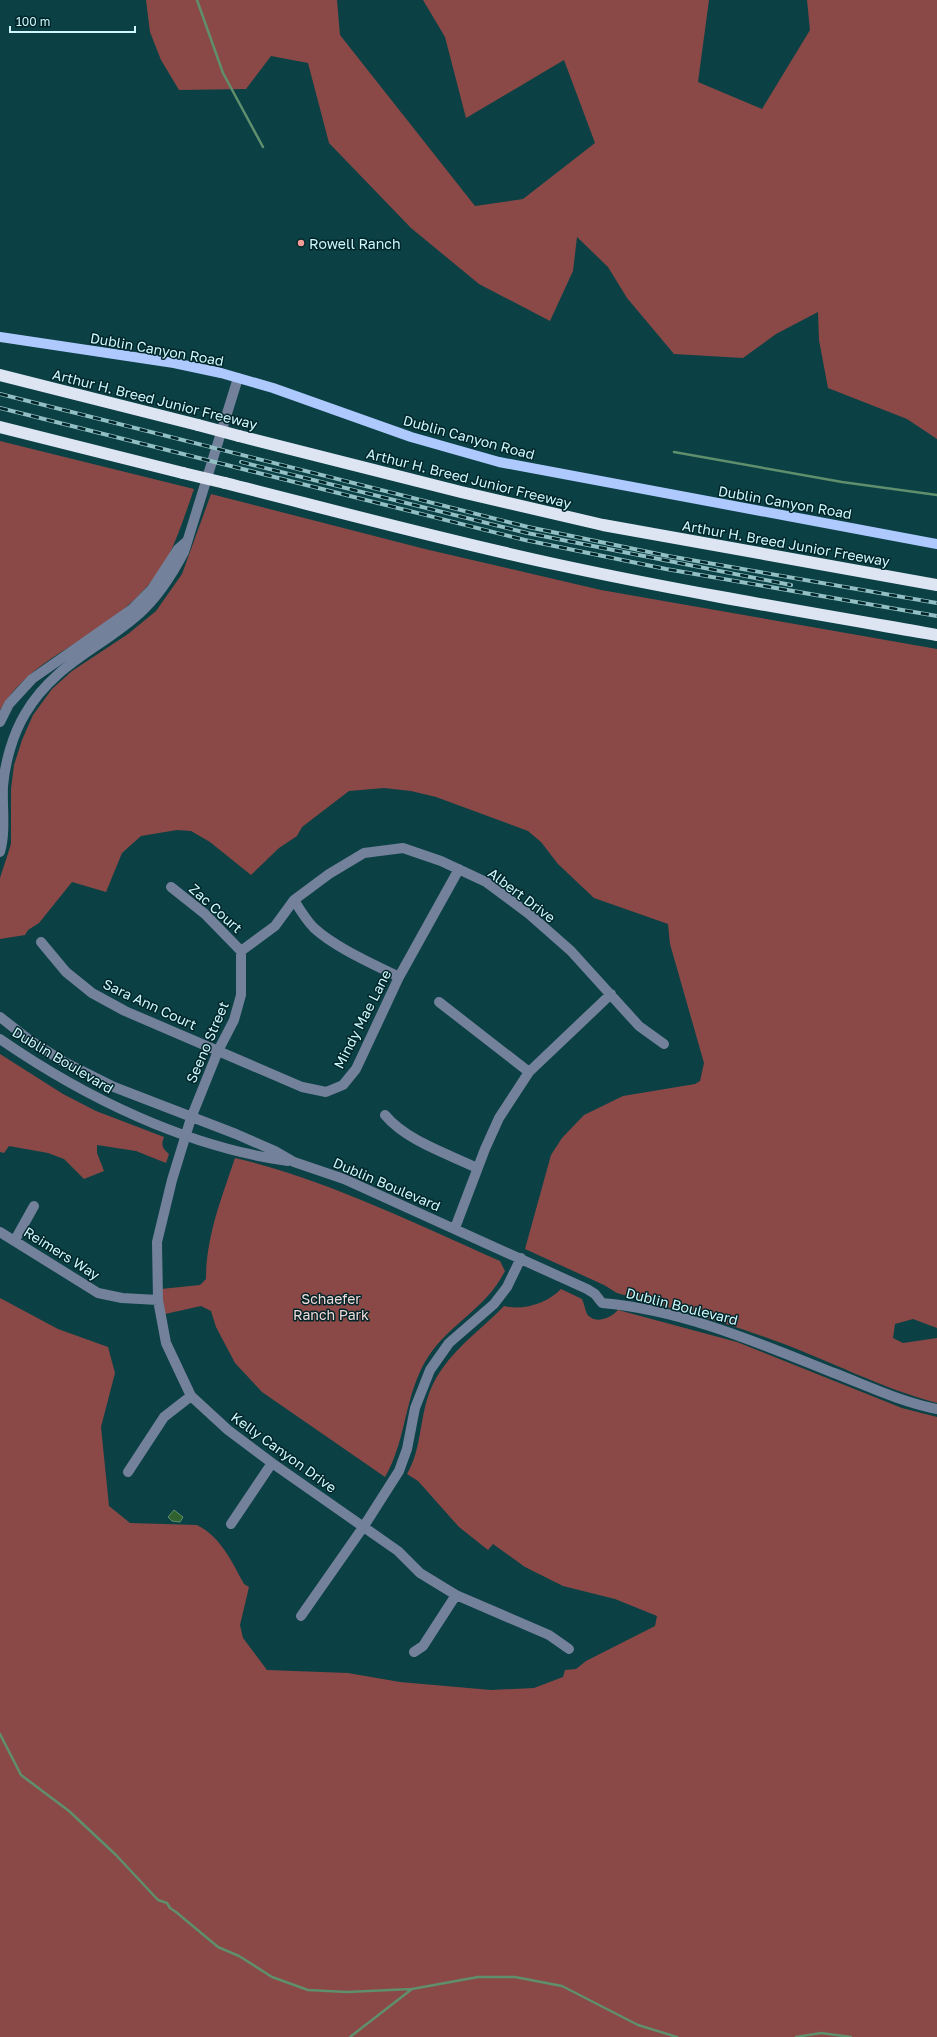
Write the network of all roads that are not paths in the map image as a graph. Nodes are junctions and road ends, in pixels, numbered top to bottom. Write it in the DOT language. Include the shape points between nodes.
graph roads {
  1 [pos="0,337"];
  2 [pos="0,375"];
  3 [pos="238,378"];
  4 [pos="0,427"];
  5 [pos="186,542"];
  6 [pos="937,544"];
  7 [pos="937,585"];
  8 [pos="937,635"];
  9 [pos="0,722"];
  10 [pos="0,852"];
  11 [pos="458,869"];
  12 [pos="171,887"];
  13 [pos="294,900"];
  14 [pos="41,942"];
  15 [pos="241,951"];
  16 [pos="399,977"];
  17 [pos="611,994"];
  18 [pos="439,1002"];
  19 [pos="0,1017"];
  20 [pos="0,1039"];
  21 [pos="664,1044"];
  22 [pos="218,1051"];
  23 [pos="529,1072"];
  24 [pos="385,1115"];
  25 [pos="190,1118"];
  26 [pos="185,1135"];
  27 [pos="294,1162"];
  28 [pos="477,1168"];
  29 [pos="34,1206"];
  30 [pos="455,1228"];
  31 [pos="0,1232"];
  32 [pos="15,1240"];
  33 [pos="521,1258"];
  34 [pos="158,1300"];
  35 [pos="191,1396"];
  36 [pos="937,1409"];
  37 [pos="272,1463"];
  38 [pos="128,1472"];
  39 [pos="232,1524"];
  40 [pos="364,1526"];
  41 [pos="456,1595"];
  42 [pos="301,1616"];
  43 [pos="569,1649"];
  44 [pos="414,1652"];
  1 -- 3 [label="main road, Dublin Canyon Road" via="174,363"];
  2 -- 7 [label="highway, Arthur H. Breed Junior Freeway, bridge" via="468,494 596,523"];
  3 -- 5 [label="street"];
  3 -- 6 [label="main road, Dublin Canyon Road" via="400,434 499,462"];
  4 -- 8 [label="highway, bridge" via="556,565 691,592"];
  5 -- 9 [label="street" via="178,549 152,589 132,609 32,679 9,704"];
  5 -- 10 [label="street" via="173,574 146,607 122,628 63,668 46,684 24,714 14,736 3,784 3,830"];
  11 -- 13 [label="street, Albert Drive" via="441,860 402,848 364,853 329,874"];
  11 -- 16 [label="street, Mindy Mae Lane"];
  11 -- 17 [label="street, Albert Drive" via="486,882 529,914 571,951"];
  12 -- 15 [label="street, Zac Court" via="205,914"];
  13 -- 15 [label="street, Albert Drive" via="275,926"];
  13 -- 16 [label="street" via="315,929 350,952"];
  14 -- 22 [label="street, Sara Ann Court" via="66,972 92,993 125,1011"];
  15 -- 22 [label="street, Seeno Street" via="241,995 234,1020"];
  16 -- 22 [label="street, Mindy Mae Lane" via="356,1069 343,1085 326,1092 302,1087"];
  17 -- 21 [label="street, Albert Drive" via="639,1026"];
  17 -- 23 [label="street"];
  18 -- 23 [label="street"];
  19 -- 25 [label="street, Dublin Boulevard" via="28,1040 64,1062 114,1088"];
  20 -- 26 [label="street, Dublin Boulevard" via="76,1087 114,1106"];
  22 -- 25 [label="street, Seeno Street"];
  23 -- 28 [label="street" via="499,1118"];
  24 -- 28 [label="street" via="394,1125 419,1140"];
  25 -- 26 [label="street, Kelly Canyon Drive"];
  25 -- 27 [label="street, Dublin Boulevard" via="275,1151"];
  26 -- 27 [label="street, Dublin Boulevard" via="231,1149"];
  26 -- 34 [label="street, Kelly Canyon Drive" via="157,1242"];
  27 -- 30 [label="street, Dublin Boulevard" via="344,1179"];
  28 -- 30 [label="street"];
  29 -- 32 [label="street"];
  30 -- 33 [label="street, Dublin Boulevard"];
  31 -- 32 [label="street, Reimers Way"];
  32 -- 34 [label="street, Reimers Way" via="98,1293 122,1298"];
  33 -- 36 [label="street, Dublin Boulevard" via="595,1294 602,1303 634,1306 732,1332 893,1397"];
  33 -- 40 [label="street" via="507,1287 494,1304 449,1343 430,1370 415,1408 402,1464"];
  34 -- 35 [label="street, Kelly Canyon Drive" via="166,1343"];
  35 -- 37 [label="street, Kelly Canyon Drive" via="228,1430"];
  35 -- 38 [label="street" via="164,1418"];
  37 -- 39 [label="street"];
  37 -- 40 [label="street, Kelly Canyon Drive"];
  40 -- 41 [label="street, Kelly Canyon Drive" via="398,1550 420,1573"];
  40 -- 42 [label="street"];
  41 -- 43 [label="street, Kelly Canyon Drive" via="549,1635"];
  41 -- 44 [label="street" via="423,1646"];
}
